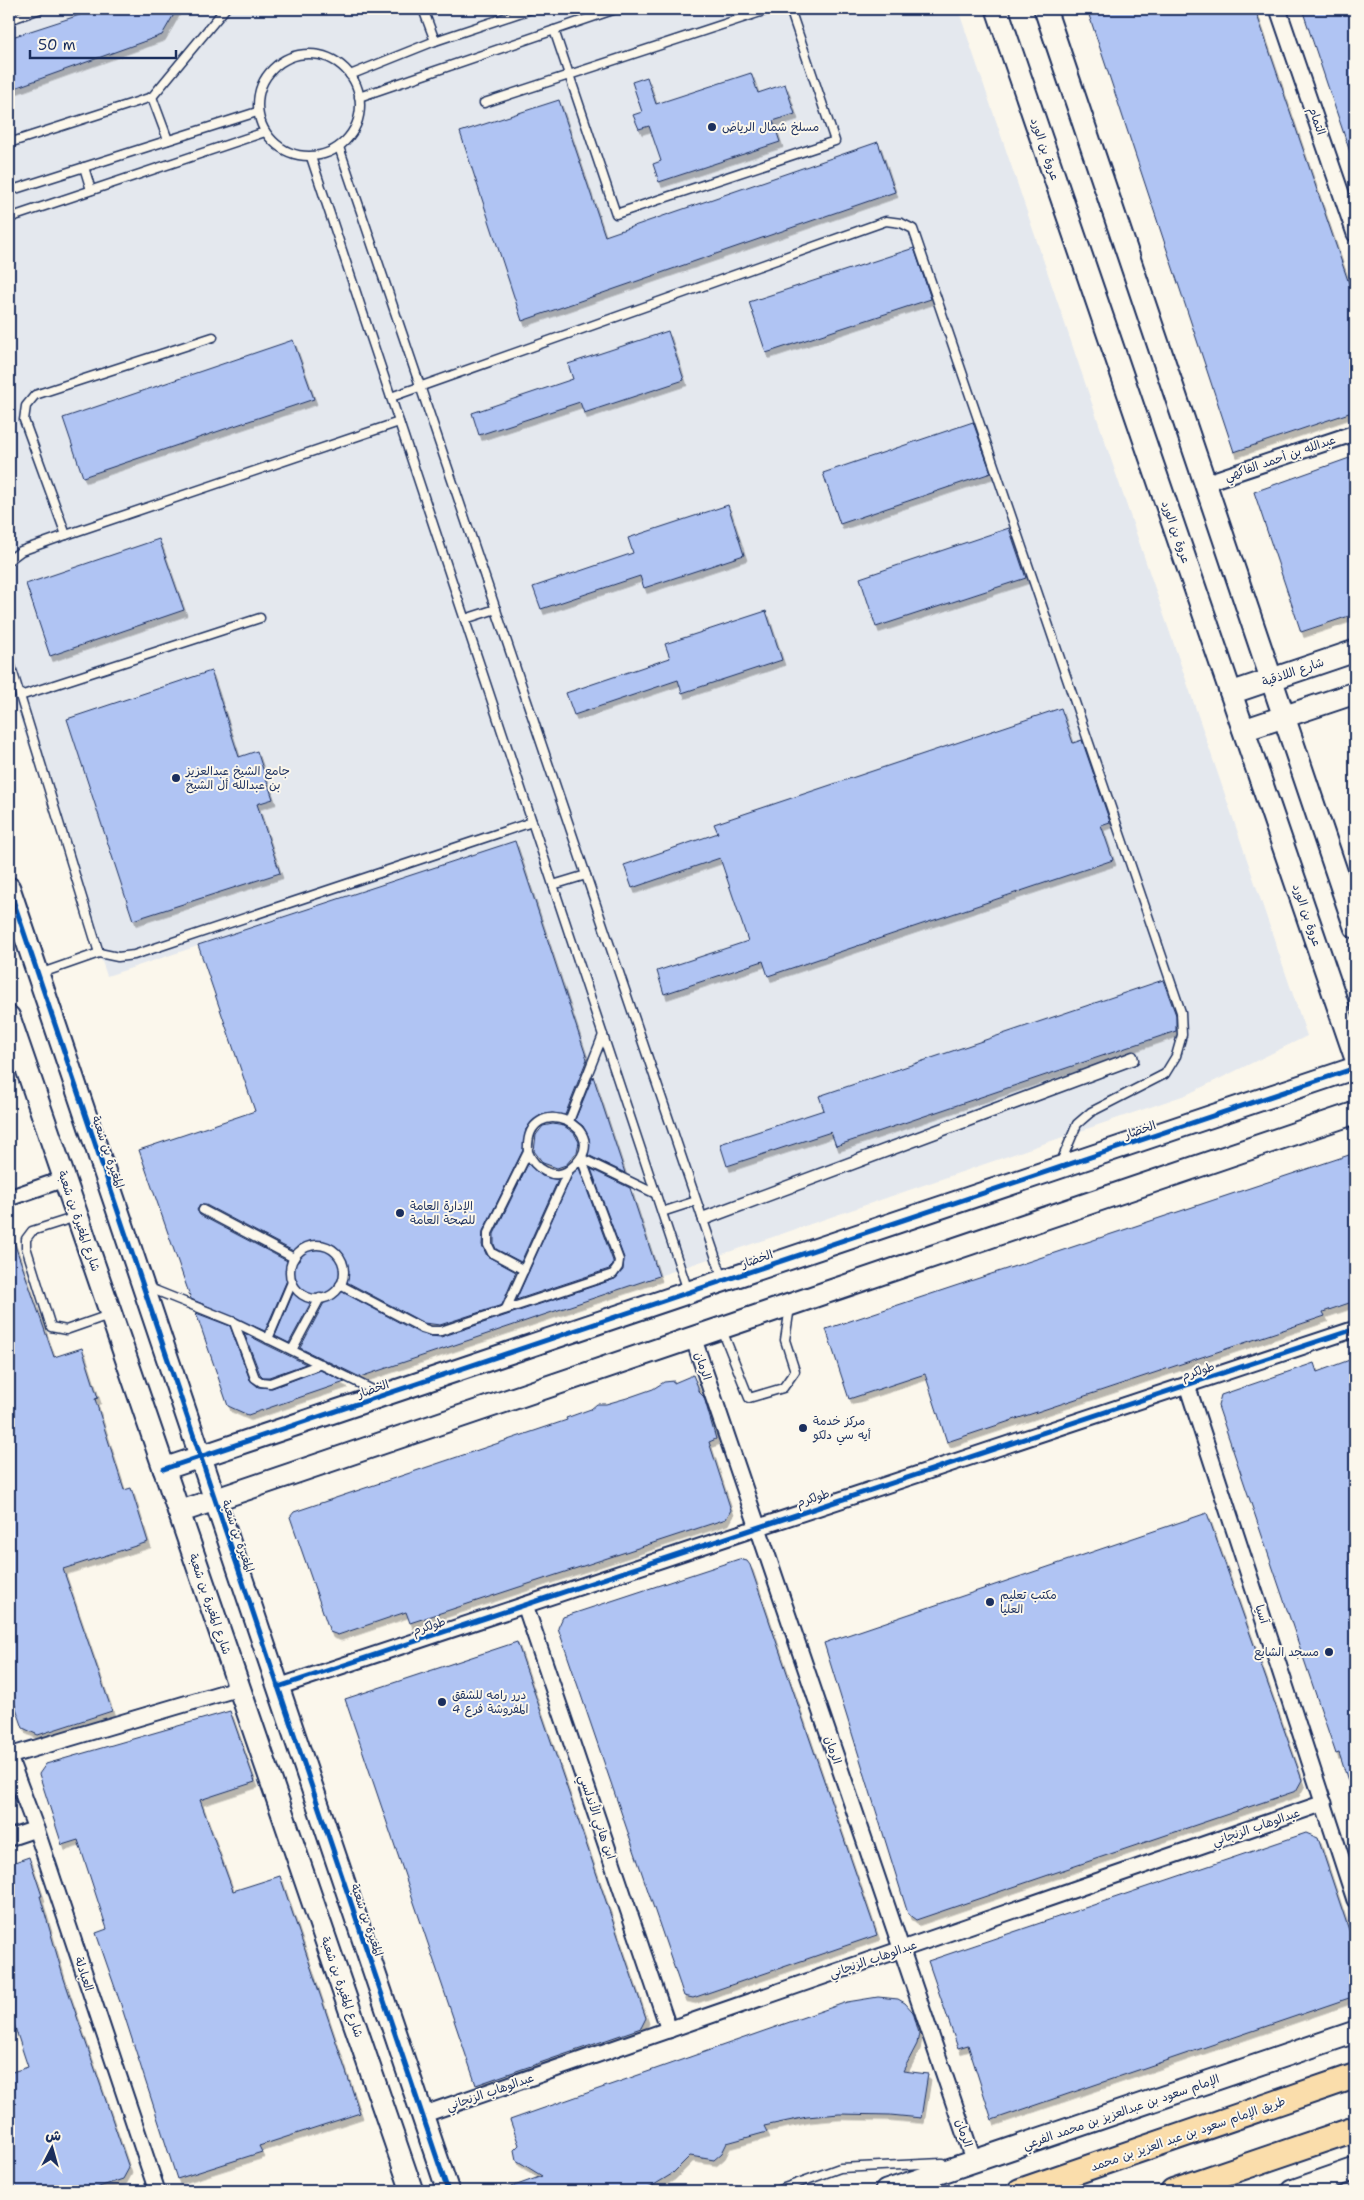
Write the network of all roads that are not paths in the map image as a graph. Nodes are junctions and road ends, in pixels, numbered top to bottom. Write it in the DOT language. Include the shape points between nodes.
graph roads {
  1 [pos="40,9"];
  2 [pos="225,9"];
  3 [pos="423,9"];
  4 [pos="532,9"];
  5 [pos="614,9"];
  6 [pos="770,9"];
  7 [pos="790,9"];
  8 [pos="997,9"];
  9 [pos="1045,9"];
  10 [pos="1278,9"];
  11 [pos="9,20"];
  12 [pos="554,30"];
  13 [pos="435,41"];
  14 [pos="350,75"];
  15 [pos="569,75"];
  16 [pos="152,97"];
  17 [pos="359,97"];
  18 [pos="484,104"];
  19 [pos="257,112"];
  20 [pos="265,132"];
  21 [pos="168,140"];
  22 [pos="9,143"];
  23 [pos="339,147"];
  24 [pos="311,157"];
  25 [pos="84,167"];
  26 [pos="91,190"];
  27 [pos="9,191"];
  28 [pos="9,218"];
  29 [pos="1355,234"];
  30 [pos="213,337"];
  31 [pos="420,387"];
  32 [pos="391,397"];
  33 [pos="399,422"];
  34 [pos="1355,433"];
  35 [pos="1205,483"];
  36 [pos="66,535"];
  37 [pos="9,560"];
  38 [pos="496,609"];
  39 [pos="260,618"];
  40 [pos="465,619"];
  41 [pos="1355,651"];
  42 [pos="9,660"];
  43 [pos="1272,679"];
  44 [pos="1355,692"];
  45 [pos="1232,693"];
  46 [pos="20,696"];
  47 [pos="1284,716"];
  48 [pos="1244,730"];
  49 [pos="532,822"];
  50 [pos="586,875"];
  51 [pos="1348,882"];
  52 [pos="553,885"];
  53 [pos="9,888"];
  54 [pos="1355,926"];
  55 [pos="99,953"];
  56 [pos="38,974"];
  57 [pos="9,1016"];
  58 [pos="603,1035"];
  59 [pos="1355,1056"];
  60 [pos="1355,1068"];
  61 [pos="1355,1113"];
  62 [pos="569,1121"];
  63 [pos="528,1152"];
  64 [pos="581,1158"];
  65 [pos="1059,1168"];
  66 [pos="568,1172"];
  67 [pos="64,1179"];
  68 [pos="656,1194"];
  69 [pos="9,1198"];
  70 [pos="696,1201"];
  71 [pos="203,1210"];
  72 [pos="662,1212"];
  73 [pos="78,1217"];
  74 [pos="702,1219"];
  75 [pos="294,1258"];
  76 [pos="524,1270"];
  77 [pos="724,1281"];
  78 [pos="292,1282"];
  79 [pos="340,1285"];
  80 [pos="143,1286"];
  81 [pos="688,1293"];
  82 [pos="320,1298"];
  83 [pos="790,1304"];
  84 [pos="506,1309"];
  85 [pos="111,1314"];
  86 [pos="234,1322"];
  87 [pos="721,1328"];
  88 [pos="1355,1329"];
  89 [pos="693,1337"];
  90 [pos="268,1339"];
  91 [pos="292,1350"];
  92 [pos="321,1364"];
  93 [pos="1187,1385"];
  94 [pos="384,1396"];
  95 [pos="200,1457"];
  96 [pos="164,1470"];
  97 [pos="215,1500"];
  98 [pos="179,1512"];
  99 [pos="758,1528"];
  100 [pos="525,1605"];
  101 [pos="278,1687"];
  102 [pos="239,1688"];
  103 [pos="9,1756"];
  104 [pos="1324,1803"];
  105 [pos="36,1829"];
  106 [pos="9,1838"];
  107 [pos="1355,1900"];
  108 [pos="902,1949"];
  109 [pos="669,2030"];
  110 [pos="1355,2032"];
  111 [pos="1355,2076"];
  112 [pos="422,2115"];
  113 [pos="1355,2129"];
  114 [pos="974,2162"];
  115 [pos="1355,2169"];
  116 [pos="157,2191"];
  117 [pos="412,2191"];
  118 [pos="448,2191"];
  119 [pos="776,2191"];
  120 [pos="886,2191"];
  121 [pos="1020,2191"];
  122 [pos="1173,2191"];
  123 [pos="1292,2191"];
  1 -- 11 [label="lane"];
  2 -- 16 [label="lane"];
  3 -- 13 [label="lane"];
  4 -- 13 [label="lane"];
  5 -- 12 [label="lane"];
  6 -- 15 [label="lane"];
  7 -- 15 [label="lane" via="835,141 616,214"];
  8 -- 45 [label="street, عروة بن الورد"];
  9 -- 35 [label="street"];
  10 -- 29 [label="street, التمام"];
  12 -- 15 [label="lane"];
  12 -- 17 [label="lane"];
  13 -- 14 [label="lane"];
  14 -- 17 [label="lane"];
  14 -- 19 [label="lane" via="331,59 306,54 294,56 265,78"];
  15 -- 18 [label="lane"];
  16 -- 21 [label="lane"];
  16 -- 22 [label="lane"];
  17 -- 23 [label="lane" via="358,122"];
  19 -- 20 [label="lane"];
  19 -- 21 [label="lane"];
  20 -- 24 [label="lane" via="287,152"];
  20 -- 26 [label="lane"];
  21 -- 25 [label="lane"];
  23 -- 24 [label="lane"];
  23 -- 31 [label="lane"];
  24 -- 32 [label="lane"];
  25 -- 26 [label="lane"];
  25 -- 27 [label="lane"];
  26 -- 28 [label="lane"];
  30 -- 36 [label="lane" via="35,395 26,406 24,420"];
  31 -- 32 [label="lane"];
  31 -- 38 [label="lane"];
  31 -- 65 [label="lane" via="886,221 913,229 1181,1012 1182,1035 1176,1056 1164,1074 1091,1112 1077,1124"];
  32 -- 33 [label="lane"];
  33 -- 36 [label="lane"];
  33 -- 40 [label="lane"];
  34 -- 35 [label="street, عبدالله بن أحمد الفاكهي"];
  35 -- 43 [label="street"];
  36 -- 37 [label="lane" via="21,551"];
  38 -- 40 [label="lane"];
  38 -- 50 [label="lane"];
  39 -- 46 [label="lane"];
  40 -- 49 [label="lane"];
  41 -- 43 [label="street, شارع اللاذقية"];
  42 -- 46 [label="lane"];
  43 -- 45 [label="street, شارع اللاذقية"];
  43 -- 47 [label="street"];
  44 -- 47 [label="street"];
  45 -- 48 [label="street, عروة بن الورد"];
  46 -- 55 [label="lane"];
  47 -- 48 [label="street"];
  47 -- 51 [label="street"];
  48 -- 59 [label="street, عروة بن الورد"];
  49 -- 52 [label="lane"];
  49 -- 55 [label="lane" via="134,955 118,957"];
  50 -- 52 [label="lane"];
  50 -- 70 [label="lane"];
  51 -- 54 [label="street"];
  52 -- 58 [label="lane"];
  53 -- 56 [label="street, المغيرة بن شعبة"];
  55 -- 56 [label="lane"];
  56 -- 80 [label="street, المغيرة بن شعبة"];
  57 -- 67 [label="street, شارع المغيرة بن شعبة"];
  58 -- 62 [label="lane"];
  58 -- 68 [label="lane"];
  60 -- 65 [label="street, الخضار"];
  61 -- 83 [label="street"];
  62 -- 63 [label="lane" via="551,1118 535,1126 527,1143"];
  62 -- 64 [label="lane" via="581,1134 584,1143"];
  63 -- 66 [label="lane" via="543,1171 551,1174"];
  63 -- 76 [label="lane" via="488,1233 492,1252"];
  64 -- 66 [label="lane"];
  64 -- 68 [label="lane"];
  64 -- 84 [label="lane" via="619,1260 618,1267 613,1274"];
  65 -- 77 [label="street, الخضار"];
  66 -- 76 [label="lane"];
  67 -- 69 [label="street"];
  67 -- 73 [label="street, شارع المغيرة بن شعبة"];
  68 -- 72 [label="lane"];
  70 -- 72 [label="lane"];
  70 -- 74 [label="lane"];
  71 -- 75 [label="lane"];
  72 -- 81 [label="lane"];
  73 -- 85 [label="street, شارع المغيرة بن شعبة"];
  73 -- 85 [label="lane" via="32,1231 26,1239 52,1327 66,1330"];
  74 -- 74 [label="lane" via="1134,1060 1133,1056"];
  74 -- 77 [label="lane"];
  75 -- 78 [label="lane" via="290,1274"];
  75 -- 79 [label="lane" via="306,1247 322,1245 330,1248 344,1269"];
  76 -- 84 [label="lane"];
  77 -- 81 [label="street, الخضار"];
  78 -- 82 [label="lane" via="303,1295"];
  78 -- 90 [label="lane"];
  79 -- 82 [label="lane" via="335,1292"];
  79 -- 84 [label="lane" via="431,1331 441,1331"];
  80 -- 86 [label="lane"];
  80 -- 95 [label="street, المغيرة بن شعبة"];
  81 -- 94 [label="street, الخضار"];
  82 -- 91 [label="lane"];
  83 -- 87 [label="street"];
  83 -- 87 [label="lane" via="785,1340 795,1371 783,1388 749,1398"];
  85 -- 96 [label="street, شارع المغيرة بن شعبة"];
  86 -- 90 [label="lane"];
  86 -- 92 [label="lane" via="255,1378 261,1382 270,1383"];
  87 -- 89 [label="street"];
  88 -- 93 [label="street, طولكرم"];
  89 -- 97 [label="street"];
  89 -- 99 [label="street, الرمان"];
  90 -- 91 [label="lane"];
  91 -- 92 [label="lane"];
  92 -- 94 [label="lane"];
  93 -- 99 [label="street, طولكرم"];
  93 -- 104 [label="street, آسيا"];
  94 -- 95 [label="street, الخضار"];
  95 -- 96 [label="street, الخضار"];
  95 -- 97 [label="street, المغيرة بن شعبة"];
  96 -- 98 [label="street, شارع المغيرة بن شعبة"];
  97 -- 98 [label="street"];
  97 -- 101 [label="street, المغيرة بن شعبة"];
  98 -- 102 [label="street, شارع المغيرة بن شعبة"];
  99 -- 100 [label="street, طولكرم"];
  99 -- 108 [label="street, الرمان"];
  100 -- 101 [label="street, طولكرم"];
  100 -- 109 [label="street, ابن هاني الأندلسي"];
  101 -- 112 [label="street, المغيرة بن شعبة"];
  102 -- 103 [label="street"];
  102 -- 117 [label="street, شارع المغيرة بن شعبة"];
  103 -- 105 [label="street, العبادلة"];
  104 -- 107 [label="street, آسيا"];
  104 -- 108 [label="street, عبدالوهاب الزنجاني"];
  105 -- 106 [label="street"];
  105 -- 116 [label="street, العبادلة"];
  108 -- 109 [label="street, عبدالوهاب الزنجاني"];
  108 -- 114 [label="street, الرمان"];
  109 -- 112 [label="street, عبدالوهاب الزنجاني"];
  110 -- 114 [label="street, الإمام سعود بن عبدالعزيز بن محمد الفرعي"];
  111 -- 121 [label="main road, طريق الإمام سعود بن عبد العزيز بن محمد"];
  112 -- 118 [label="street, المغيرة بن شعبة"];
  113 -- 122 [label="main road"];
  114 -- 119 [label="lane" via="840,2168"];
  114 -- 120 [label="street, الإمام سعود بن عبدالعزيز بن محمد الفرعي"];
  115 -- 123 [label="street"];
}
